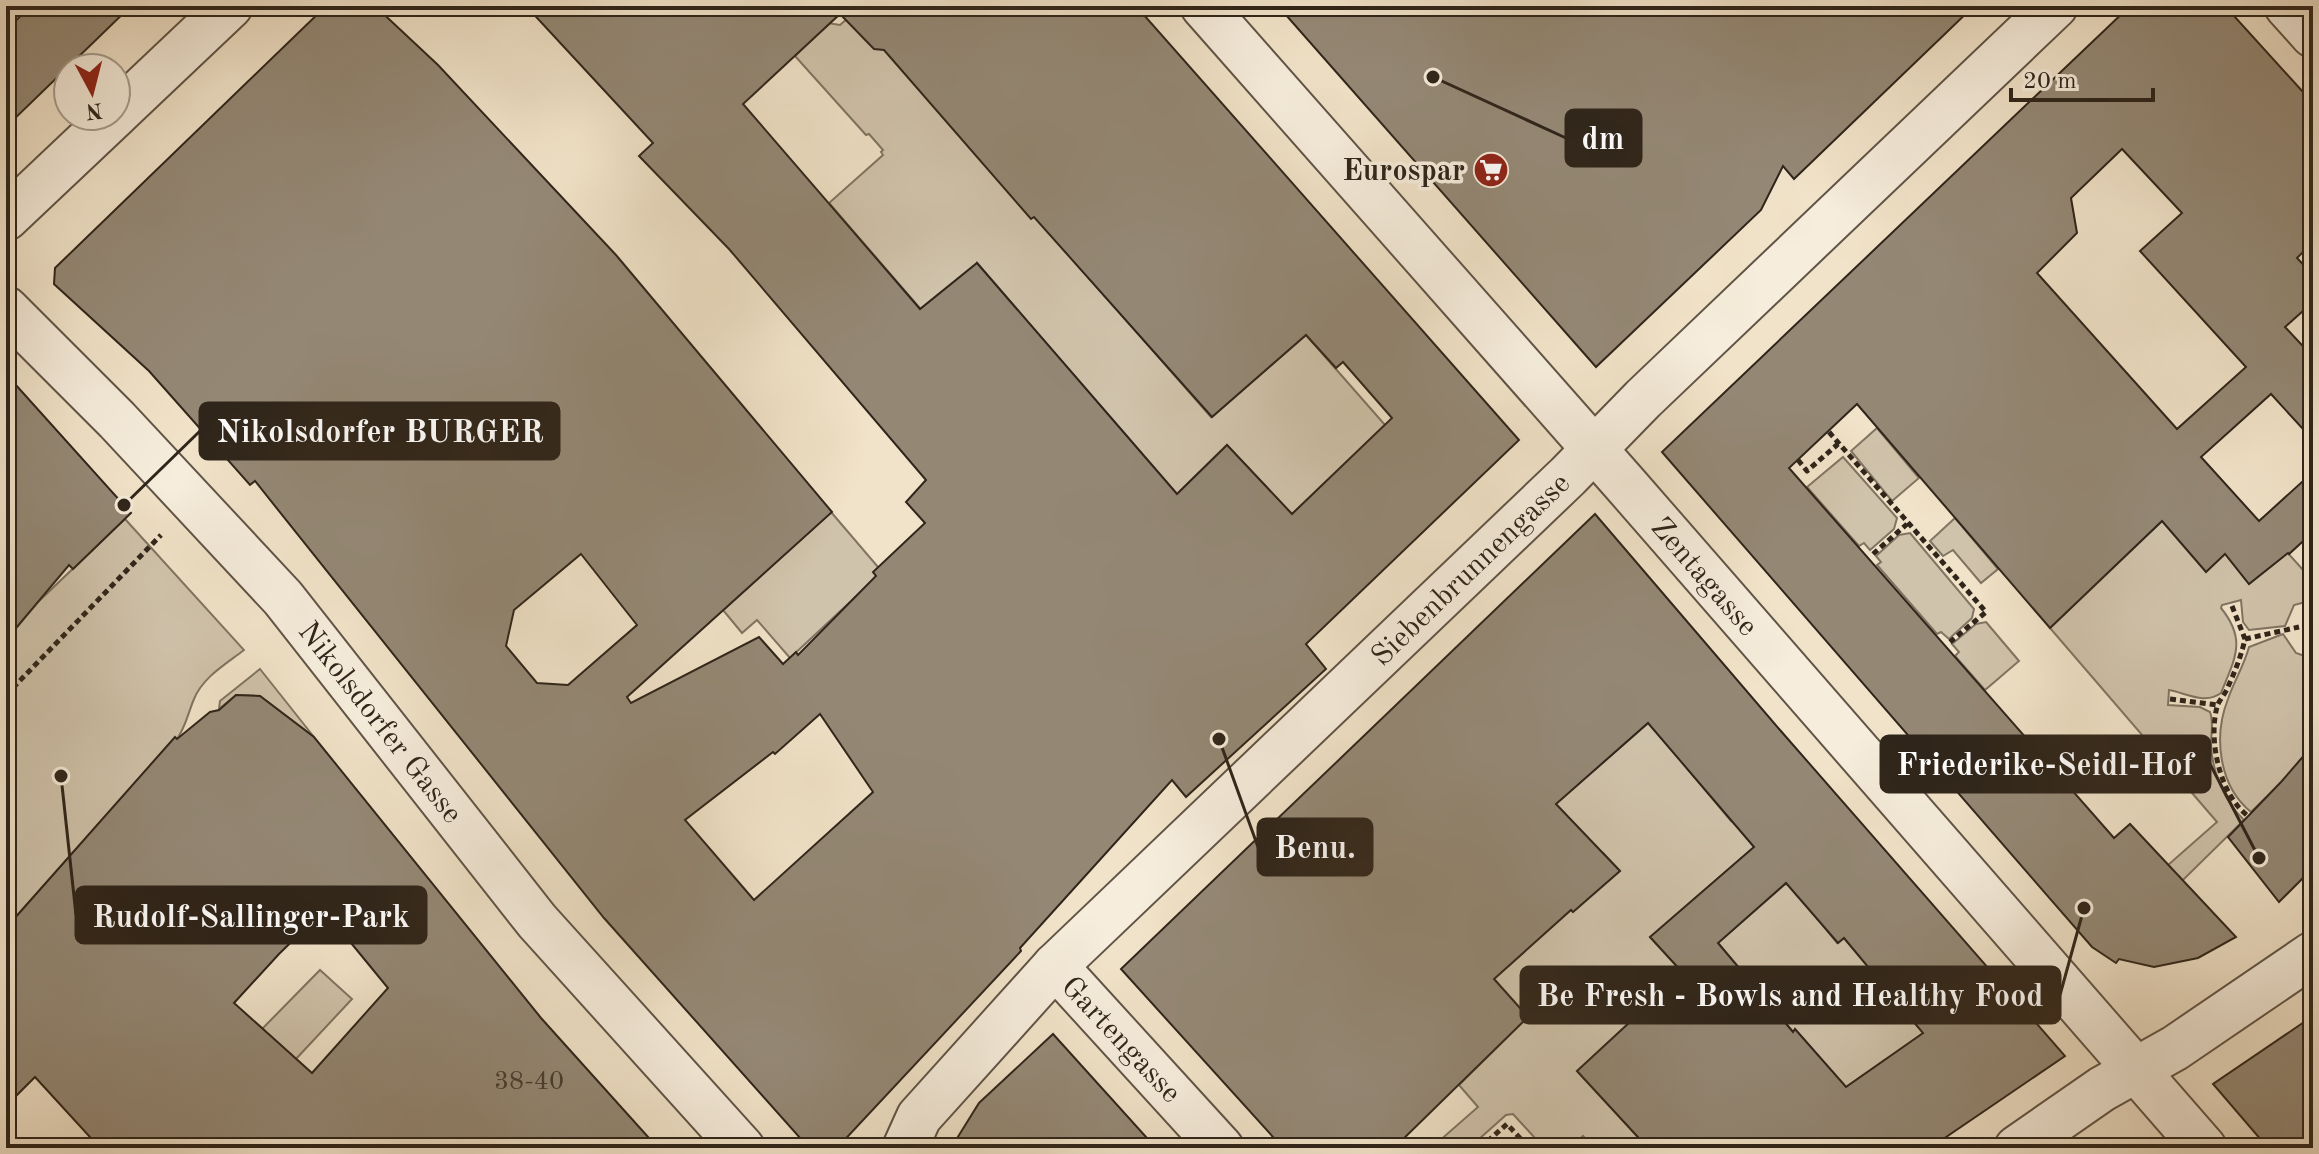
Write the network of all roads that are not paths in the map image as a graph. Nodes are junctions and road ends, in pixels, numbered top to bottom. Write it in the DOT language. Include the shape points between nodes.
graph roads {
  1 [pos="230,6"];
  2 [pos="1203,6"];
  3 [pos="2055,6"];
  4 [pos="2287,6"];
  5 [pos="2313,35"];
  6 [pos="132,99"];
  7 [pos="97,132"];
  8 [pos="6,218"];
  9 [pos="6,309"];
  10 [pos="1594,449"];
  11 [pos="2313,954"];
  12 [pos="1055,966"];
  13 [pos="2136,1070"];
  14 [pos="742,1148"];
  15 [pos="905,1148"];
  16 [pos="1221,1148"];
  17 [pos="2017,1148"];
  18 [pos="2204,1148"];
  1 -- 6 [label="street"];
  2 -- 10 [label="street, Zentagasse"];
  3 -- 10 [label="street, Siebenbrunnengasse"];
  4 -- 5 [label="street"];
  7 -- 8 [label="street"];
  9 -- 14 [label="street, Nikolsdorfer Gasse" via="283,598 537,921"];
  10 -- 12 [label="street, Siebenbrunnengasse"];
  10 -- 13 [label="street, Zentagasse"];
  11 -- 13 [label="street"];
  12 -- 15 [label="street, Siebenbrunnengasse" via="919,1117"];
  12 -- 16 [label="street, Gartengasse"];
  13 -- 17 [label="street"];
  13 -- 18 [label="street, Zentagasse"];
}
